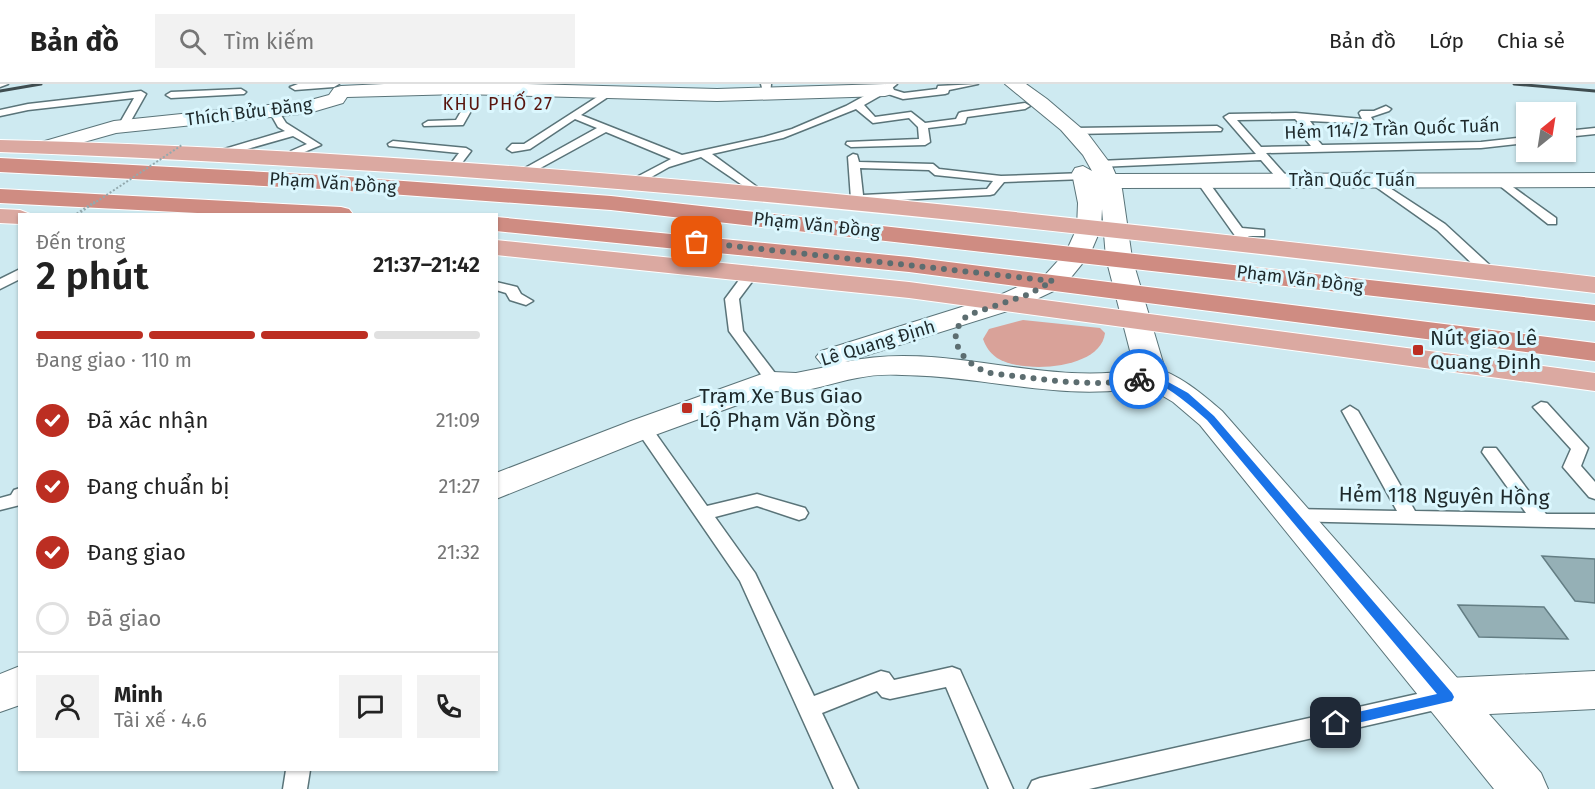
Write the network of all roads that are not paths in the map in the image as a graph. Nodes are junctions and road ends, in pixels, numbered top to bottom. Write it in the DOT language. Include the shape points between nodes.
graph roads {
  1 [pos="233,84"];
  2 [pos="973,84"];
  3 [pos="992,84"];
  4 [pos="1014,84"];
  5 [pos="411,86"];
  6 [pos="295,87"];
  7 [pos="339,87"];
  8 [pos="888,87"];
  9 [pos="479,88"];
  10 [pos="650,89"];
  11 [pos="766,89"];
  12 [pos="611,91"];
  13 [pos="241,92"];
  14 [pos="226,93"];
  15 [pos="171,95"];
  16 [pos="218,101"];
  17 [pos="857,104"];
  18 [pos="1025,106"];
  19 [pos="1386,109"];
  20 [pos="274,111"];
  21 [pos="0,113"];
  22 [pos="573,116"];
  23 [pos="1300,118"];
  24 [pos="428,124"];
  25 [pos="1236,124"];
  26 [pos="123,126"];
  27 [pos="923,126"];
  28 [pos="605,128"];
  29 [pos="1074,131"];
  30 [pos="1595,131"];
  31 [pos="294,132"];
  32 [pos="1576,134"];
  33 [pos="1516,141"];
  34 [pos="393,144"];
  35 [pos="0,146"];
  36 [pos="45,147"];
  37 [pos="512,149"];
  38 [pos="1320,149"];
  39 [pos="703,153"];
  40 [pos="1261,154"];
  41 [pos="213,156"];
  42 [pos="679,158"];
  43 [pos="299,161"];
  44 [pos="0,165"];
  45 [pos="854,165"];
  46 [pos="71,169"];
  47 [pos="451,170"];
  48 [pos="520,174"];
  49 [pos="1097,174"];
  50 [pos="1001,179"];
  51 [pos="1373,180"];
  52 [pos="1499,180"];
  53 [pos="1595,180"];
  54 [pos="1285,181"];
  55 [pos="635,182"];
  56 [pos="1203,182"];
  57 [pos="760,194"];
  58 [pos="0,196"];
  59 [pos="857,201"];
  60 [pos="323,213"];
  61 [pos="0,216"];
  62 [pos="18,217"];
  63 [pos="1552,221"];
  64 [pos="498,224"];
  65 [pos="1089,228"];
  66 [pos="1114,230"];
  67 [pos="1248,236"];
  68 [pos="498,247"];
  69 [pos="1077,254"];
  70 [pos="1119,259"];
  71 [pos="753,271"];
  72 [pos="1490,273"];
  73 [pos="18,274"];
  74 [pos="18,279"];
  75 [pos="1053,281"];
  76 [pos="3,283"];
  77 [pos="498,286"];
  78 [pos="1587,286"];
  79 [pos="1128,291"];
  80 [pos="526,301"];
  81 [pos="1010,301"];
  82 [pos="1595,313"];
  83 [pos="968,315"];
  84 [pos="1136,318"];
  85 [pos="1595,352"];
  86 [pos="983,371"];
  87 [pos="1152,376"];
  88 [pos="773,381"];
  89 [pos="1595,382"];
  90 [pos="1540,407"];
  91 [pos="1350,411"];
  92 [pos="643,428"];
  93 [pos="1490,452"];
  94 [pos="498,486"];
  95 [pos="1595,493"];
  96 [pos="18,499"];
  97 [pos="0,504"];
  98 [pos="799,513"];
  99 [pos="703,514"];
  100 [pos="1291,516"];
  101 [pos="1409,518"];
  102 [pos="1541,520"];
  103 [pos="1595,522"];
  104 [pos="18,686"];
  105 [pos="1595,690"];
  106 [pos="0,693"];
  107 [pos="1448,697"];
  108 [pos="809,708"];
  109 [pos="298,771"];
  110 [pos="295,789"];
  111 [pos="846,789"];
  112 [pos="1001,789"];
  113 [pos="1043,789"];
  114 [pos="1524,789"];
  1 -- 14 [label="lane"];
  2 -- 8 [label="lane" via="903,96"];
  3 -- 18 [label="main road, Lê Quang Định"];
  4 -- 29 [label="main road, Lê Quang Định"];
  5 -- 7 [label="main road, Thích Bửu Đăng"];
  5 -- 9 [label="main road, Thích Bửu Đăng"];
  6 -- 7 [label="lane"];
  7 -- 20 [label="main road, Thích Bửu Đăng" via="336,99"];
  8 -- 11 [label="main road, Thích Bửu Đăng"];
  8 -- 17 [label="lane"];
  9 -- 12 [label="main road, Thích Bửu Đăng"];
  9 -- 24 [label="lane" via="459,123"];
  10 -- 11 [label="main road, Thích Bửu Đăng"];
  10 -- 12 [label="main road, Thích Bửu Đăng"];
  12 -- 22 [label="lane"];
  13 -- 14 [label="lane"];
  14 -- 15 [label="lane"];
  14 -- 16 [label="lane"];
  17 -- 27 [label="lane" via="873,120 911,115"];
  17 -- 39 [label="lane" via="768,139"];
  18 -- 27 [label="lane" via="962,115 961,121"];
  18 -- 49 [label="main road, Lê Quang Định"];
  19 -- 23 [label="lane" via="1364,114 1369,122"];
  20 -- 26 [label="main road, Thích Bửu Đăng" via="207,114"];
  20 -- 31 [label="lane" via="282,125"];
  21 -- 26 [label="lane" via="141,94"];
  22 -- 28 [label="lane"];
  22 -- 37 [label="lane" via="526,147"];
  23 -- 25 [label="lane" via="1229,117"];
  23 -- 38 [label="lane" via="1308,125 1299,126"];
  25 -- 29 [label="lane"];
  25 -- 40 [label="lane"];
  26 -- 36 [label="main road, Thích Bửu Đăng"];
  27 -- 45 [label="lane" via="925,142 851,141"];
  28 -- 42 [label="lane"];
  28 -- 48 [label="lane"];
  29 -- 49 [label="main road, Lê Quang Định"];
  30 -- 32 [label="lane"];
  31 -- 41 [label="lane"];
  31 -- 43 [label="lane" via="316,145 296,151"];
  33 -- 38 [label="lane, Hẻm 114/2 Trần Quốc Tuấn" via="1481,146"];
  34 -- 47 [label="lane" via="466,151"];
  35 -- 36 [label="main road, Phạm Văn Đồng"];
  36 -- 41 [label="main road, Phạm Văn Đồng"];
  36 -- 46 [label="main road"];
  38 -- 40 [label="lane, Hẻm 114/2 Trần Quốc Tuấn"];
  39 -- 42 [label="lane"];
  39 -- 57 [label="lane"];
  40 -- 49 [label="lane, Hẻm 114/2 Trần Quốc Tuấn"];
  40 -- 54 [label="lane"];
  41 -- 43 [label="main road, Phạm Văn Đồng"];
  42 -- 55 [label="lane"];
  43 -- 47 [label="main road, Phạm Văn Đồng"];
  44 -- 46 [label="highway, Phạm Văn Đồng"];
  45 -- 50 [label="lane, Hẻm 114/2 Trần Quốc Tuấn" via="933,167 935,172"];
  45 -- 59 [label="lane"];
  46 -- 69 [label="highway, Phạm Văn Đồng" via="611,202"];
  47 -- 48 [label="main road, Phạm Văn Đồng"];
  48 -- 55 [label="main road, Phạm Văn Đồng"];
  49 -- 50 [label="lane, Hẻm 114/2 Trần Quốc Tuấn"];
  49 -- 56 [label="main road, Trần Quốc Tuấn"];
  49 -- 65 [label="main road, Lê Quang Định"];
  49 -- 66 [label="main road, Lê Quang Định"];
  50 -- 59 [label="lane" via="990,192"];
  51 -- 52 [label="main road, Trần Quốc Tuấn"];
  51 -- 54 [label="main road, Trần Quốc Tuấn"];
  51 -- 72 [label="lane" via="1441,228"];
  52 -- 53 [label="main road, Trần Quốc Tuấn"];
  52 -- 63 [label="lane"];
  54 -- 56 [label="main road, Trần Quốc Tuấn"];
  55 -- 57 [label="main road, Phạm Văn Đồng"];
  56 -- 67 [label="lane"];
  57 -- 59 [label="main road, Phạm Văn Đồng"];
  58 -- 60 [label="highway, Phạm Văn Đồng"];
  59 -- 65 [label="main road, Phạm Văn Đồng"];
  61 -- 62 [label="main road"];
  64 -- 75 [label="highway, Phạm Văn Đồng"];
  65 -- 66 [label="main road, Phạm Văn Đồng"];
  65 -- 69 [label="main road, Lê Quang Định"];
  66 -- 67 [label="main road, Phạm Văn Đồng"];
  66 -- 70 [label="main road, Lê Quang Định"];
  67 -- 72 [label="main road, Phạm Văn Đồng"];
  68 -- 71 [label="main road"];
  69 -- 70 [label="highway, Phạm Văn Đồng"];
  69 -- 75 [label="main road, Lê Quang Định"];
  70 -- 79 [label="main road, Lê Quang Định"];
  70 -- 82 [label="highway, Phạm Văn Đồng"];
  71 -- 81 [label="main road"];
  71 -- 88 [label="lane" via="732,299 736,331"];
  72 -- 78 [label="main road, Phạm Văn Đồng"];
  73 -- 76 [label="lane"];
  74 -- 76 [label="lane"];
  75 -- 79 [label="highway, Phạm Văn Đồng"];
  75 -- 81 [label="main road, Lê Quang Định"];
  77 -- 80 [label="lane" via="512,290 515,297"];
  79 -- 84 [label="main road, Lê Quang Định"];
  79 -- 85 [label="highway, Phạm Văn Đồng"];
  81 -- 83 [label="main road, Lê Quang Định"];
  81 -- 84 [label="main road"];
  83 -- 86 [label="main road" via="957,328 957,343 965,358"];
  83 -- 88 [label="main road, Lê Quang Định" via="779,373"];
  84 -- 87 [label="main road, Lê Quang Định"];
  84 -- 89 [label="main road"];
  86 -- 87 [label="main road, Lê Quang Định" via="1087,384"];
  86 -- 88 [label="main road, Lê Quang Định" via="944,366 866,367 788,385"];
  87 -- 100 [label="main road" via="1184,395 1211,418"];
  88 -- 92 [label="main road, Lê Quang Định"];
  90 -- 95 [label="lane" via="1580,448 1572,467"];
  91 -- 101 [label="lane"];
  92 -- 94 [label="main road, Lê Quang Định"];
  92 -- 99 [label="lane"];
  93 -- 102 [label="lane"];
  96 -- 97 [label="lane"];
  98 -- 99 [label="lane" via="757,500"];
  99 -- 108 [label="lane" via="748,578"];
  100 -- 101 [label="lane, Hẻm 118 Nguyên Hồng"];
  100 -- 107 [label="main road"];
  101 -- 102 [label="lane, Hẻm 118 Nguyên Hồng"];
  102 -- 103 [label="lane, Hẻm 118 Nguyên Hồng"];
  104 -- 106 [label="main road"];
  105 -- 107 [label="main road"];
  107 -- 113 [label="lane"];
  107 -- 114 [label="main road"];
  108 -- 111 [label="lane"];
  108 -- 112 [label="lane" via="881,680 890,690 952,676"];
  109 -- 110 [label="lane"];
}
